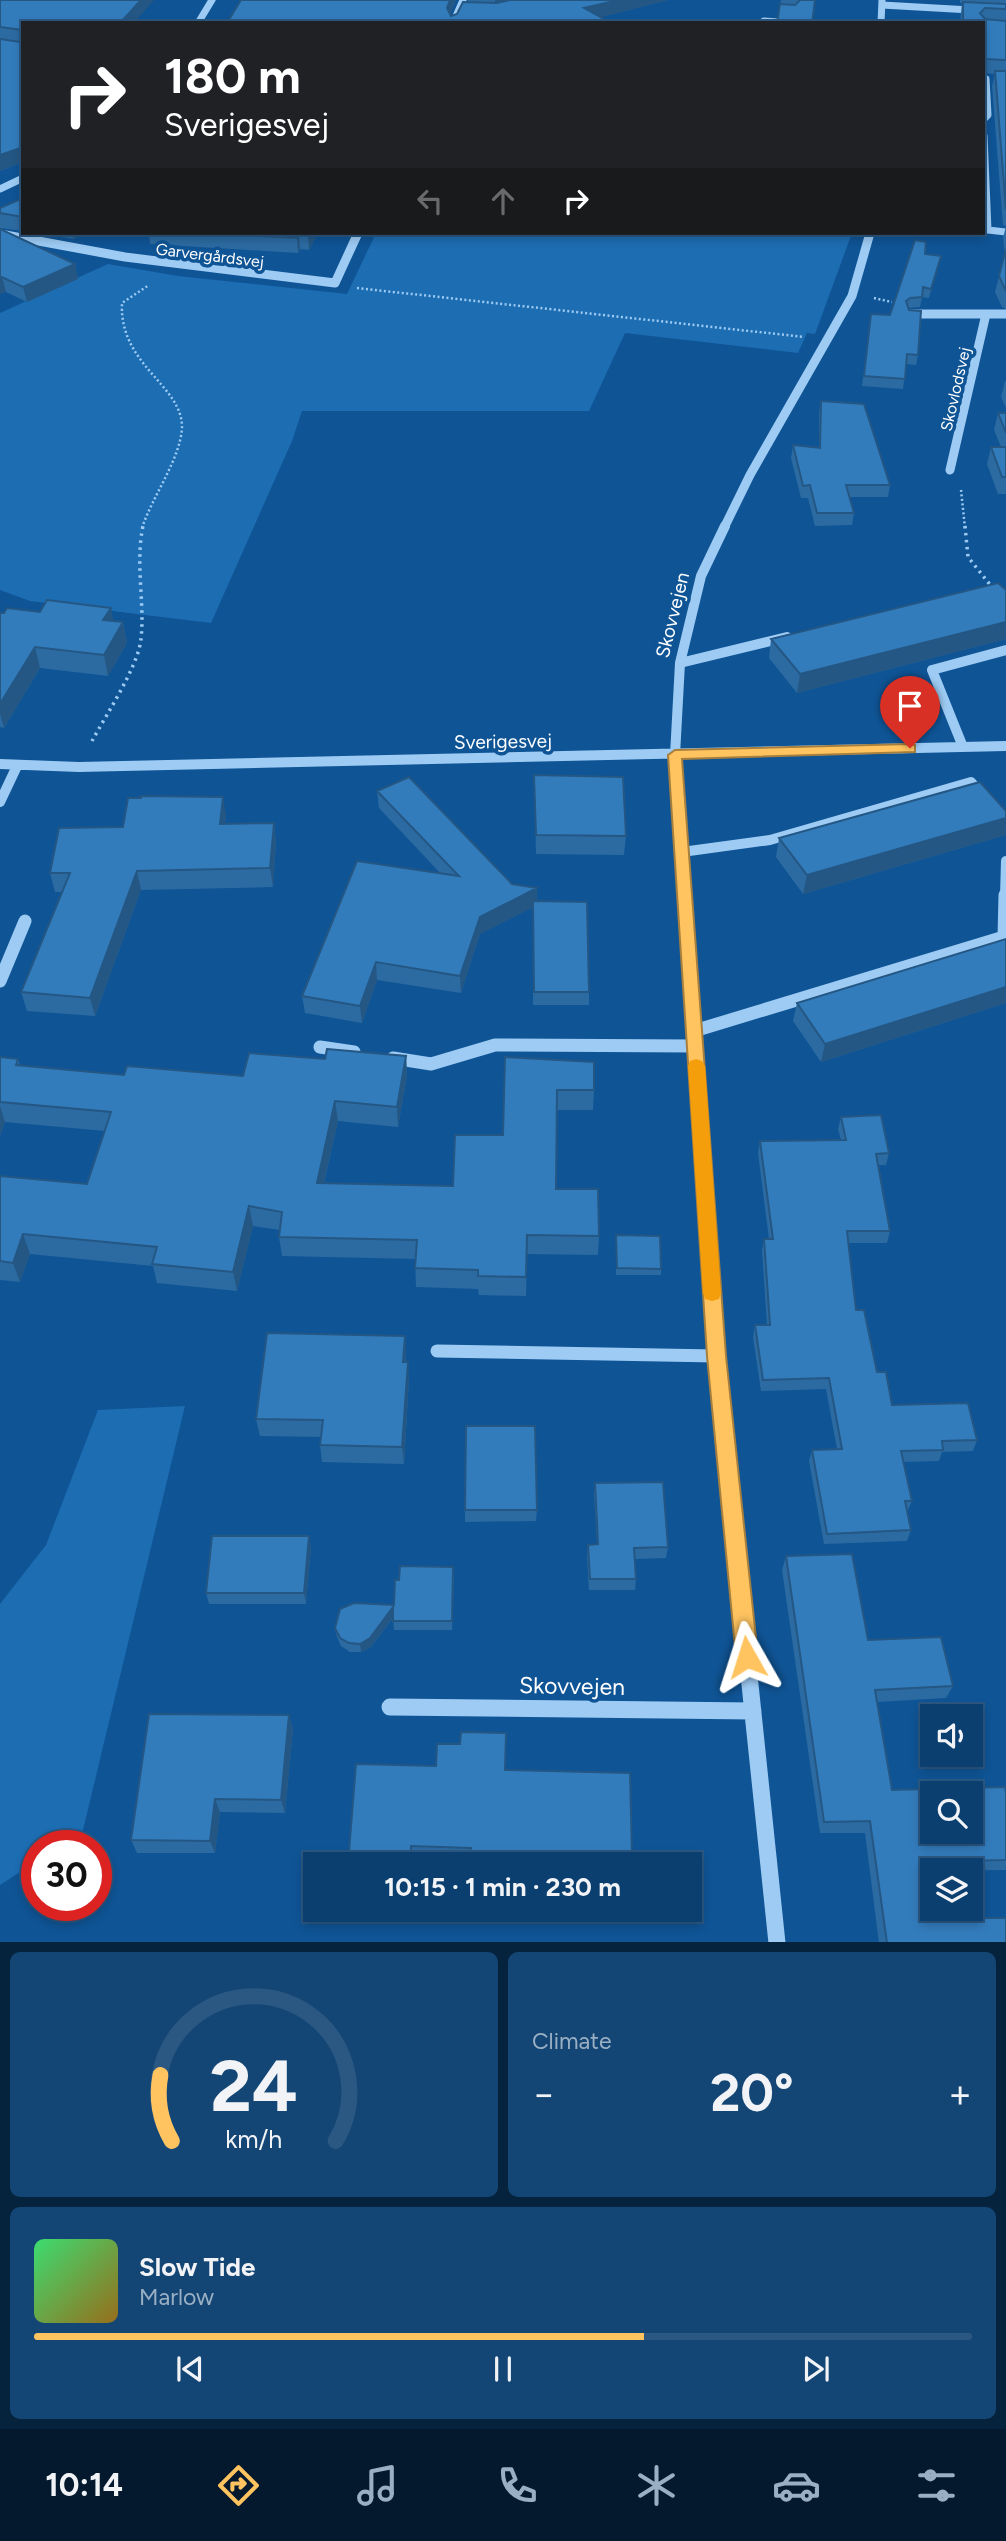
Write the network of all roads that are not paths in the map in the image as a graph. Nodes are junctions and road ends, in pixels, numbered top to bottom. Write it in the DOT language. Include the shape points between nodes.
graph roads {
  1 [pos="212,0"];
  2 [pos="463,0"];
  3 [pos="882,2"];
  4 [pos="459,9"];
  5 [pos="471,9"];
  6 [pos="1006,12"];
  7 [pos="199,21"];
  8 [pos="454,21"];
  9 [pos="881,21"];
  10 [pos="985,79"];
  11 [pos="996,80"];
  12 [pos="985,118"];
  13 [pos="985,136"];
  14 [pos="21,179"];
  15 [pos="0,189"];
  16 [pos="986,216"];
  17 [pos="1006,232"];
  18 [pos="0,234"];
  19 [pos="357,235"];
  20 [pos="869,235"];
  21 [pos="911,314"];
  22 [pos="986,314"];
  23 [pos="1006,314"];
  24 [pos="950,470"];
  25 [pos="801,633"];
  26 [pos="1006,650"];
  27 [pos="680,663"];
  28 [pos="1006,746"];
  29 [pos="962,747"];
  30 [pos="675,755"];
  31 [pos="0,764"];
  32 [pos="17,766"];
  33 [pos="0,802"];
  34 [pos="988,803"];
  35 [pos="682,852"];
  36 [pos="1006,861"];
  37 [pos="25,921"];
  38 [pos="0,981"];
  39 [pos="694,1031"];
  40 [pos="695,1046"];
  41 [pos="320,1047"];
  42 [pos="438,1351"];
  43 [pos="716,1356"];
  44 [pos="390,1707"];
  45 [pos="753,1711"];
  46 [pos="777,1942"];
  1 -- 7 [label="street"];
  2 -- 4 [label="street"];
  3 -- 6 [label="street"];
  3 -- 9 [label="street"];
  4 -- 5 [label="street"];
  4 -- 8 [label="street"];
  10 -- 11 [label="street"];
  10 -- 12 [label="street"];
  13 -- 16 [label="street"];
  14 -- 15 [label="street"];
  16 -- 17 [label="street" via="988,230"];
  18 -- 19 [label="street, Garvergårdsvej" via="170,266 335,283"];
  20 -- 27 [label="street, Skovvejen" via="852,296 750,475 701,576"];
  21 -- 22 [label="street"];
  22 -- 23 [label="street"];
  22 -- 24 [label="street, Skovlodsvej"];
  25 -- 27 [label="street"];
  26 -- 29 [label="street" via="932,670"];
  27 -- 30 [label="street, Skovvejen"];
  28 -- 29 [label="street, Sverigesvej"];
  29 -- 30 [label="street, Sverigesvej"];
  30 -- 32 [label="street, Sverigesvej"];
  30 -- 35 [label="street, Skovvejen"];
  31 -- 32 [label="street, Sverigesvej"];
  32 -- 33 [label="street"];
  34 -- 35 [label="street" via="971,782 770,840"];
  35 -- 39 [label="street, Skovvejen"];
  36 -- 39 [label="street" via="1004,937"];
  37 -- 38 [label="street"];
  39 -- 40 [label="street, Skovvejen"];
  40 -- 41 [label="street" via="495,1045 431,1064"];
  40 -- 43 [label="street, Skovvejen"];
  42 -- 43 [label="street"];
  43 -- 45 [label="street, Skovvejen"];
  44 -- 45 [label="street, Skovvejen"];
  45 -- 46 [label="street, Skovvejen"];
}
